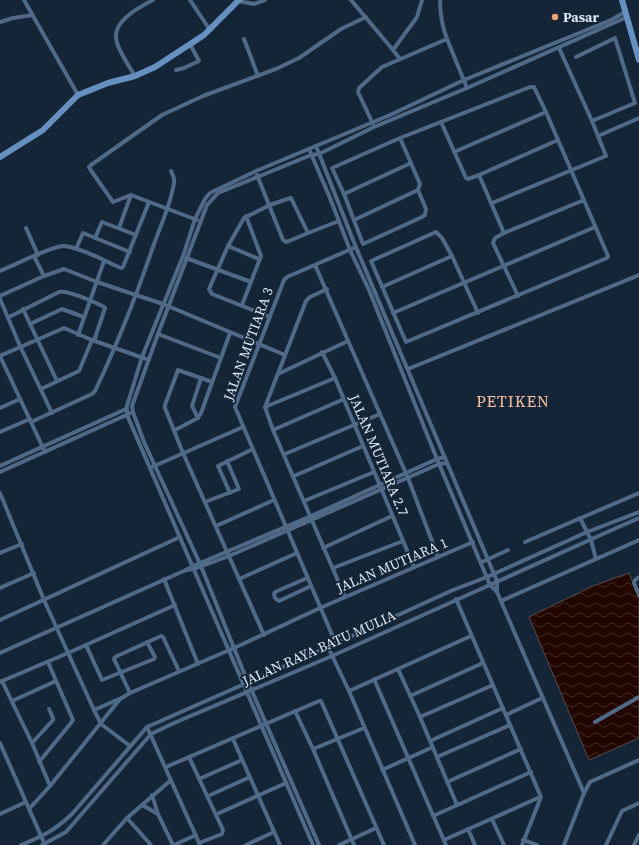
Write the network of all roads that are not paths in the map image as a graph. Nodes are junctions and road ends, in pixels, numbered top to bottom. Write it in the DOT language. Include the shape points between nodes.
graph roads {
  1 [pos="24,0"];
  2 [pos="153,0"];
  3 [pos="190,0"];
  4 [pos="265,0"];
  5 [pos="351,0"];
  6 [pos="422,0"];
  7 [pos="440,0"];
  8 [pos="622,0"];
  9 [pos="239,1"];
  10 [pos="33,15"];
  11 [pos="626,15"];
  12 [pos="366,17"];
  13 [pos="0,22"];
  14 [pos="210,30"];
  15 [pos="244,39"];
  16 [pos="447,39"];
  17 [pos="190,44"];
  18 [pos="559,48"];
  19 [pos="393,50"];
  20 [pos="576,57"];
  21 [pos="400,59"];
  22 [pos="639,60"];
  23 [pos="176,70"];
  24 [pos="136,76"];
  25 [pos="258,76"];
  26 [pos="464,80"];
  27 [pos="467,88"];
  28 [pos="78,95"];
  29 [pos="546,112"];
  30 [pos="392,117"];
  31 [pos="639,118"];
  32 [pos="592,121"];
  33 [pos="441,122"];
  34 [pos="373,125"];
  35 [pos="598,136"];
  36 [pos="400,138"];
  37 [pos="558,140"];
  38 [pos="316,146"];
  39 [pos="308,149"];
  40 [pos="454,152"];
  41 [pos="319,154"];
  42 [pos="311,155"];
  43 [pos="0,157"];
  44 [pos="411,163"];
  45 [pos="256,171"];
  46 [pos="571,171"];
  47 [pos="171,172"];
  48 [pos="479,175"];
  49 [pos="257,176"];
  50 [pos="418,190"];
  51 [pos="344,194"];
  52 [pos="131,195"];
  53 [pos="584,200"];
  54 [pos="149,202"];
  55 [pos="492,203"];
  56 [pos="270,205"];
  57 [pos="166,209"];
  58 [pos="246,216"];
  59 [pos="195,219"];
  60 [pos="354,220"];
  61 [pos="201,221"];
  62 [pos="339,221"];
  63 [pos="595,227"];
  64 [pos="26,228"];
  65 [pos="119,228"];
  66 [pos="504,232"];
  67 [pos="308,233"];
  68 [pos="136,234"];
  69 [pos="95,238"];
  70 [pos="228,246"];
  71 [pos="356,247"];
  72 [pos="76,249"];
  73 [pos="350,250"];
  74 [pos="130,252"];
  75 [pos="36,255"];
  76 [pos="183,256"];
  77 [pos="452,256"];
  78 [pos="187,259"];
  79 [pos="259,259"];
  80 [pos="104,261"];
  81 [pos="315,265"];
  82 [pos="504,266"];
  83 [pos="217,269"];
  84 [pos="0,271"];
  85 [pos="639,275"];
  86 [pos="44,276"];
  87 [pos="97,282"];
  88 [pos="250,282"];
  89 [pos="465,282"];
  90 [pos="382,288"];
  91 [pos="327,290"];
  92 [pos="136,295"];
  93 [pos="518,296"];
  94 [pos="0,298"];
  95 [pos="90,300"];
  96 [pos="163,304"];
  97 [pos="242,306"];
  98 [pos="168,307"];
  99 [pos="24,309"];
  100 [pos="393,313"];
  101 [pos="478,313"];
  102 [pos="9,317"];
  103 [pos="84,317"];
  104 [pos="270,317"];
  105 [pos="30,324"];
  106 [pos="230,333"];
  107 [pos="158,334"];
  108 [pos="78,335"];
  109 [pos="37,339"];
  110 [pos="93,341"];
  111 [pos="348,341"];
  112 [pos="260,344"];
  113 [pos="20,346"];
  114 [pos="115,349"];
  115 [pos="322,352"];
  116 [pos="285,355"];
  117 [pos="142,357"];
  118 [pos="221,358"];
  119 [pos="149,360"];
  120 [pos="408,369"];
  121 [pos="278,374"];
  122 [pos="201,378"];
  123 [pos="335,378"];
  124 [pos="58,381"];
  125 [pos="212,382"];
  126 [pos="41,389"];
  127 [pos="20,399"];
  128 [pos="344,399"];
  129 [pos="1,406"];
  130 [pos="132,406"];
  131 [pos="266,407"];
  132 [pos="126,409"];
  133 [pos="52,412"];
  134 [pos="133,412"];
  135 [pos="380,414"];
  136 [pos="126,415"];
  137 [pos="198,418"];
  138 [pos="30,420"];
  139 [pos="355,425"];
  140 [pos="242,427"];
  141 [pos="175,430"];
  142 [pos="273,430"];
  143 [pos="0,432"];
  144 [pos="42,446"];
  145 [pos="363,446"];
  146 [pos="253,450"];
  147 [pos="45,452"];
  148 [pos="183,453"];
  149 [pos="284,454"];
  150 [pos="445,457"];
  151 [pos="437,459"];
  152 [pos="226,461"];
  153 [pos="447,463"];
  154 [pos="439,464"];
  155 [pos="0,466"];
  156 [pos="152,466"];
  157 [pos="0,472"];
  158 [pos="374,472"];
  159 [pos="406,473"];
  160 [pos="294,476"];
  161 [pos="408,478"];
  162 [pos="380,485"];
  163 [pos="382,489"];
  164 [pos="0,493"];
  165 [pos="230,493"];
  166 [pos="639,493"];
  167 [pos="274,500"];
  168 [pos="304,501"];
  169 [pos="205,502"];
  170 [pos="639,512"];
  171 [pos="392,516"];
  172 [pos="312,518"];
  173 [pos="580,518"];
  174 [pos="639,518"];
  175 [pos="216,526"];
  176 [pos="287,529"];
  177 [pos="587,532"];
  178 [pos="180,537"];
  179 [pos="590,540"];
  180 [pos="639,540"];
  181 [pos="402,541"];
  182 [pos="473,542"];
  183 [pos="525,542"];
  184 [pos="22,544"];
  185 [pos="323,548"];
  186 [pos="508,550"];
  187 [pos="0,553"];
  188 [pos="297,553"];
  189 [pos="228,554"];
  190 [pos="438,557"];
  191 [pos="488,559"];
  192 [pos="596,559"];
  193 [pos="482,562"];
  194 [pos="200,565"];
  195 [pos="414,567"];
  196 [pos="193,568"];
  197 [pos="333,568"];
  198 [pos="34,573"];
  199 [pos="494,574"];
  200 [pos="488,576"];
  201 [pos="639,577"];
  202 [pos="307,578"];
  203 [pos="164,579"];
  204 [pos="239,579"];
  205 [pos="497,581"];
  206 [pos="490,585"];
  207 [pos="311,586"];
  208 [pos="0,588"];
  209 [pos="498,592"];
  210 [pos="639,595"];
  211 [pos="345,597"];
  212 [pos="456,599"];
  213 [pos="44,600"];
  214 [pos="501,601"];
  215 [pos="175,606"];
  216 [pos="320,608"];
  217 [pos="0,620"];
  218 [pos="57,628"];
  219 [pos="264,635"];
  220 [pos="471,636"];
  221 [pos="147,642"];
  222 [pos="336,644"];
  223 [pos="86,645"];
  224 [pos="328,647"];
  225 [pos="234,648"];
  226 [pos="228,651"];
  227 [pos="0,653"];
  228 [pos="68,653"];
  229 [pos="332,656"];
  230 [pos="48,662"];
  231 [pos="198,664"];
  232 [pos="483,664"];
  233 [pos="398,669"];
  234 [pos="179,671"];
  235 [pos="121,673"];
  236 [pos="374,679"];
  237 [pos="1,681"];
  238 [pos="249,681"];
  239 [pos="56,682"];
  240 [pos="242,685"];
  241 [pos="493,685"];
  242 [pos="253,690"];
  243 [pos="349,691"];
  244 [pos="246,692"];
  245 [pos="130,693"];
  246 [pos="410,696"];
  247 [pos="639,696"];
  248 [pos="542,698"];
  249 [pos="120,699"];
  250 [pos="12,701"];
  251 [pos="503,708"];
  252 [pos="49,709"];
  253 [pos="94,710"];
  254 [pos="295,711"];
  255 [pos="506,715"];
  256 [pos="420,717"];
  257 [pos="595,722"];
  258 [pos="102,724"];
  259 [pos="267,724"];
  260 [pos="510,725"];
  261 [pos="261,726"];
  262 [pos="147,727"];
  263 [pos="364,728"];
  264 [pos="151,734"];
  265 [pos="233,739"];
  266 [pos="338,739"];
  267 [pos="430,741"];
  268 [pos="0,743"];
  269 [pos="32,743"];
  270 [pos="130,746"];
  271 [pos="433,747"];
  272 [pos="313,749"];
  273 [pos="521,749"];
  274 [pos="189,757"];
  275 [pos="437,757"];
  276 [pos="410,758"];
  277 [pos="242,760"];
  278 [pos="639,760"];
  279 [pos="39,762"];
  280 [pos="166,767"];
  281 [pos="382,770"];
  282 [pos="531,772"];
  283 [pos="250,777"];
  284 [pos="200,779"];
  285 [pos="171,780"];
  286 [pos="447,782"];
  287 [pos="286,783"];
  288 [pos="50,786"];
  289 [pos="584,793"];
  290 [pos="152,796"];
  291 [pos="208,796"];
  292 [pos="258,796"];
  293 [pos="540,797"];
  294 [pos="26,802"];
  295 [pos="639,803"];
  296 [pos="142,805"];
  297 [pos="457,805"];
  298 [pos="29,809"];
  299 [pos="0,814"];
  300 [pos="158,814"];
  301 [pos="217,814"];
  302 [pos="433,816"];
  303 [pos="127,818"];
  304 [pos="492,819"];
  305 [pos="376,828"];
  306 [pos="468,829"];
  307 [pos="274,832"];
  308 [pos="196,835"];
  309 [pos="639,835"];
  310 [pos="41,836"];
  311 [pos="352,839"];
  312 [pos="444,840"];
  313 [pos="524,840"];
  314 [pos="200,844"];
  315 [pos="21,845"];
  316 [pos="44,845"];
  317 [pos="103,845"];
  318 [pos="151,845"];
  319 [pos="174,845"];
  320 [pos="246,845"];
  321 [pos="280,845"];
  322 [pos="313,845"];
  323 [pos="319,845"];
  324 [pos="339,845"];
  325 [pos="354,845"];
  326 [pos="384,845"];
  327 [pos="415,845"];
  328 [pos="446,845"];
  329 [pos="475,845"];
  330 [pos="504,845"];
  331 [pos="522,845"];
  332 [pos="537,845"];
  333 [pos="564,845"];
  334 [pos="606,845"];
  335 [pos="634,845"];
  1 -- 10 [label="street"];
  2 -- 24 [label="street" via="129,15 115,35 119,48"];
  3 -- 14 [label="street"];
  4 -- 9 [label="street" via="254,4"];
  5 -- 12 [label="street"];
  6 -- 19 [label="street" via="417,17"];
  7 -- 16 [label="street" via="440,14"];
  8 -- 11 [label="main road"];
  9 -- 14 [label="main road"];
  10 -- 13 [label="street"];
  10 -- 28 [label="street"];
  11 -- 18 [label="street"];
  11 -- 22 [label="main road"];
  11 -- 26 [label="street"];
  12 -- 19 [label="street"];
  12 -- 25 [label="street" via="341,29 299,58"];
  14 -- 17 [label="main road"];
  15 -- 25 [label="street"];
  16 -- 21 [label="street"];
  16 -- 26 [label="street"];
  17 -- 23 [label="street" via="199,60"];
  17 -- 24 [label="main road"];
  18 -- 27 [label="street"];
  18 -- 32 [label="street"];
  19 -- 21 [label="street"];
  20 -- 32 [label="street" via="615,38 635,103"];
  21 -- 34 [label="street" via="379,70 359,88 358,92"];
  24 -- 28 [label="main road"];
  25 -- 52 [label="street" via="203,96 162,115 89,167 113,202"];
  26 -- 27 [label="street"];
  26 -- 30 [label="street"];
  27 -- 30 [label="street"];
  28 -- 43 [label="main road" via="43,130"];
  29 -- 33 [label="street" via="534,88 530,87"];
  29 -- 37 [label="street"];
  29 -- 40 [label="street"];
  30 -- 34 [label="street"];
  31 -- 35 [label="street"];
  32 -- 35 [label="street"];
  33 -- 36 [label="street"];
  33 -- 40 [label="street"];
  34 -- 38 [label="street"];
  34 -- 41 [label="street"];
  35 -- 46 [label="street" via="606,156"];
  36 -- 44 [label="street"];
  36 -- 51 [label="street" via="332,168"];
  37 -- 46 [label="street"];
  37 -- 48 [label="street"];
  38 -- 39 [label="street"];
  38 -- 41 [label="street"];
  39 -- 42 [label="street"];
  39 -- 45 [label="street"];
  40 -- 48 [label="street" via="466,178"];
  41 -- 42 [label="street"];
  41 -- 71 [label="street"];
  42 -- 49 [label="street"];
  42 -- 62 [label="street"];
  44 -- 50 [label="street" via="420,184"];
  44 -- 51 [label="street"];
  45 -- 49 [label="street"];
  45 -- 59 [label="street" via="210,193"];
  46 -- 53 [label="street"];
  46 -- 55 [label="street"];
  47 -- 57 [label="street" via="174,183"];
  48 -- 55 [label="street"];
  49 -- 56 [label="street"];
  49 -- 61 [label="street" via="214,195"];
  50 -- 60 [label="street"];
  50 -- 60 [label="street" via="426,209 425,215 420,218 363,244"];
  51 -- 60 [label="street"];
  52 -- 54 [label="street"];
  52 -- 65 [label="street"];
  53 -- 63 [label="street"];
  53 -- 66 [label="street"];
  54 -- 57 [label="street"];
  54 -- 68 [label="street"];
  55 -- 66 [label="street"];
  56 -- 58 [label="street"];
  56 -- 67 [label="street" via="287,198 292,199"];
  56 -- 67 [label="street" via="283,240 286,242"];
  57 -- 59 [label="street"];
  57 -- 92 [label="street"];
  58 -- 70 [label="street"];
  58 -- 79 [label="street" via="261,253"];
  59 -- 61 [label="street"];
  59 -- 76 [label="street"];
  61 -- 78 [label="street"];
  62 -- 67 [label="street"];
  62 -- 73 [label="street"];
  63 -- 82 [label="street"];
  63 -- 93 [label="street" via="607,258"];
  64 -- 75 [label="street"];
  65 -- 68 [label="street"];
  65 -- 69 [label="street" via="102,222"];
  66 -- 82 [label="street" via="495,238 493,243"];
  68 -- 74 [label="street"];
  69 -- 72 [label="street" via="83,233"];
  69 -- 74 [label="street"];
  70 -- 79 [label="street"];
  70 -- 83 [label="street"];
  71 -- 73 [label="street, JALAN MUTIARA 3"];
  71 -- 120 [label="street"];
  72 -- 75 [label="street" via="62,246"];
  72 -- 80 [label="street"];
  73 -- 81 [label="street, JALAN MUTIARA 3"];
  73 -- 151 [label="street" via="369,290"];
  74 -- 80 [label="street" via="121,268"];
  75 -- 84 [label="street"];
  75 -- 86 [label="street"];
  76 -- 78 [label="street"];
  76 -- 96 [label="street"];
  77 -- 89 [label="street"];
  77 -- 90 [label="street"];
  77 -- 90 [label="street" via="436,232 371,261"];
  78 -- 83 [label="street"];
  78 -- 98 [label="street"];
  79 -- 88 [label="street"];
  80 -- 87 [label="street"];
  81 -- 91 [label="street"];
  81 -- 104 [label="street, JALAN MUTIARA 3" via="285,278"];
  82 -- 89 [label="street"];
  82 -- 93 [label="street"];
  83 -- 88 [label="street"];
  83 -- 97 [label="street" via="210,292"];
  85 -- 120 [label="street"];
  86 -- 87 [label="street" via="64,269"];
  86 -- 94 [label="street"];
  87 -- 92 [label="street"];
  87 -- 95 [label="street"];
  88 -- 97 [label="street"];
  89 -- 100 [label="street"];
  89 -- 101 [label="street"];
  90 -- 100 [label="street"];
  91 -- 111 [label="street"];
  91 -- 116 [label="street" via="307,299"];
  92 -- 96 [label="street"];
  92 -- 114 [label="street"];
  93 -- 101 [label="street"];
  94 -- 102 [label="street"];
  95 -- 99 [label="street" via="61,291"];
  95 -- 103 [label="street"];
  95 -- 110 [label="street" via="105,308"];
  96 -- 98 [label="street"];
  96 -- 117 [label="street"];
  97 -- 104 [label="street"];
  98 -- 106 [label="street"];
  98 -- 107 [label="street"];
  99 -- 102 [label="street"];
  99 -- 105 [label="street"];
  100 -- 101 [label="street" via="406,342"];
  102 -- 113 [label="street"];
  103 -- 105 [label="street" via="62,309"];
  103 -- 108 [label="street"];
  104 -- 112 [label="street, JALAN MUTIARA 3"];
  105 -- 109 [label="street"];
  106 -- 112 [label="street"];
  106 -- 118 [label="street"];
  107 -- 118 [label="street"];
  107 -- 119 [label="street"];
  108 -- 109 [label="street" via="64,328"];
  108 -- 110 [label="street"];
  109 -- 113 [label="street"];
  109 -- 124 [label="street"];
  110 -- 114 [label="street"];
  110 -- 124 [label="street" via="79,371"];
  111 -- 115 [label="street"];
  111 -- 135 [label="street"];
  112 -- 116 [label="street"];
  112 -- 140 [label="street, JALAN MUTIARA 3" via="235,407"];
  113 -- 126 [label="street"];
  113 -- 127 [label="street" via="0,356"];
  114 -- 117 [label="street"];
  114 -- 133 [label="street" via="94,393"];
  115 -- 121 [label="street"];
  115 -- 123 [label="street, JALAN MUTIARA 2.7"];
  116 -- 121 [label="street"];
  117 -- 119 [label="street"];
  117 -- 132 [label="street"];
  118 -- 125 [label="street"];
  119 -- 130 [label="street"];
  120 -- 150 [label="street"];
  121 -- 131 [label="street"];
  122 -- 125 [label="street"];
  122 -- 137 [label="street" via="192,406"];
  122 -- 141 [label="street" via="178,370 176,372 165,404"];
  123 -- 128 [label="street, JALAN MUTIARA 2.7"];
  123 -- 131 [label="street"];
  124 -- 126 [label="street"];
  125 -- 137 [label="street"];
  126 -- 133 [label="street"];
  127 -- 129 [label="street"];
  127 -- 138 [label="street"];
  128 -- 139 [label="street, JALAN MUTIARA 2.7"];
  128 -- 142 [label="street"];
  130 -- 132 [label="street"];
  130 -- 134 [label="street"];
  131 -- 142 [label="street"];
  132 -- 136 [label="street"];
  132 -- 144 [label="street"];
  133 -- 138 [label="street"];
  134 -- 136 [label="street"];
  134 -- 156 [label="street"];
  135 -- 139 [label="street"];
  135 -- 159 [label="street"];
  136 -- 147 [label="street"];
  136 -- 156 [label="street"];
  137 -- 141 [label="street"];
  138 -- 143 [label="street"];
  138 -- 144 [label="street"];
  139 -- 145 [label="street, JALAN MUTIARA 2.7"];
  139 -- 149 [label="street"];
  140 -- 146 [label="street, JALAN MUTIARA 3"];
  140 -- 148 [label="street"];
  141 -- 148 [label="street"];
  142 -- 149 [label="street"];
  144 -- 147 [label="street"];
  144 -- 155 [label="street"];
  145 -- 158 [label="street, JALAN MUTIARA 2.7"];
  145 -- 160 [label="street"];
  146 -- 152 [label="street"];
  146 -- 167 [label="street, JALAN MUTIARA 3"];
  147 -- 157 [label="street"];
  148 -- 156 [label="street"];
  148 -- 169 [label="street"];
  149 -- 160 [label="street"];
  150 -- 151 [label="street"];
  150 -- 153 [label="street"];
  151 -- 154 [label="street"];
  151 -- 159 [label="street"];
  152 -- 165 [label="street" via="218,466"];
  152 -- 165 [label="street" via="239,489"];
  153 -- 154 [label="street"];
  153 -- 191 [label="street"];
  154 -- 161 [label="street"];
  154 -- 182 [label="street"];
  156 -- 178 [label="street"];
  156 -- 194 [label="street"];
  158 -- 162 [label="street, JALAN MUTIARA 2.7"];
  158 -- 168 [label="street"];
  159 -- 161 [label="street"];
  159 -- 162 [label="street"];
  160 -- 168 [label="street"];
  161 -- 163 [label="street"];
  161 -- 190 [label="street"];
  162 -- 163 [label="street, JALAN MUTIARA 2.7"];
  162 -- 172 [label="street"];
  163 -- 171 [label="street, JALAN MUTIARA 2.7"];
  163 -- 172 [label="street"];
  164 -- 184 [label="street"];
  165 -- 169 [label="street"];
  166 -- 173 [label="street"];
  167 -- 175 [label="street"];
  167 -- 176 [label="street, JALAN MUTIARA 3"];
  168 -- 172 [label="street"];
  169 -- 175 [label="street"];
  170 -- 177 [label="street"];
  171 -- 181 [label="street, JALAN MUTIARA 2.7"];
  171 -- 185 [label="street"];
  172 -- 176 [label="street"];
  172 -- 185 [label="street"];
  173 -- 177 [label="street"];
  173 -- 183 [label="street"];
  174 -- 179 [label="street, JALAN RAYA BATU MULIA"];
  175 -- 189 [label="street"];
  176 -- 188 [label="street, JALAN MUTIARA 3"];
  176 -- 189 [label="street"];
  177 -- 179 [label="street"];
  177 -- 199 [label="street"];
  178 -- 196 [label="street"];
  178 -- 213 [label="street"];
  179 -- 192 [label="street"];
  179 -- 205 [label="street, JALAN RAYA BATU MULIA"];
  180 -- 192 [label="street"];
  181 -- 195 [label="street, JALAN MUTIARA 2.7"];
  181 -- 197 [label="street"];
  182 -- 190 [label="street, JALAN MUTIARA 1"];
  182 -- 193 [label="street"];
  184 -- 187 [label="street"];
  184 -- 198 [label="street"];
  185 -- 197 [label="street"];
  186 -- 191 [label="street"];
  188 -- 202 [label="street, JALAN MUTIARA 3"];
  188 -- 204 [label="street"];
  189 -- 194 [label="street"];
  189 -- 204 [label="street"];
  190 -- 195 [label="street, JALAN MUTIARA 1"];
  191 -- 193 [label="street"];
  191 -- 199 [label="street"];
  192 -- 214 [label="street"];
  193 -- 200 [label="street"];
  194 -- 196 [label="street"];
  194 -- 225 [label="street"];
  195 -- 211 [label="street, JALAN MUTIARA 1"];
  196 -- 203 [label="street"];
  196 -- 226 [label="street"];
  197 -- 211 [label="street"];
  198 -- 208 [label="street"];
  198 -- 213 [label="street"];
  199 -- 200 [label="street"];
  199 -- 205 [label="street"];
  200 -- 206 [label="street"];
  200 -- 222 [label="street"];
  201 -- 210 [label="street" via="634,583"];
  202 -- 207 [label="street, JALAN MUTIARA 3"];
  202 -- 207 [label="street" via="275,592 275,598 279,601"];
  203 -- 215 [label="street"];
  203 -- 218 [label="street"];
  204 -- 219 [label="street"];
  205 -- 206 [label="street, JALAN RAYA BATU MULIA"];
  205 -- 209 [label="street"];
  206 -- 209 [label="street"];
  206 -- 212 [label="street, JALAN RAYA BATU MULIA"];
  207 -- 216 [label="street, JALAN MUTIARA 3"];
  209 -- 214 [label="street"];
  211 -- 216 [label="street, JALAN MUTIARA 1"];
  212 -- 220 [label="street"];
  212 -- 229 [label="street, JALAN RAYA BATU MULIA"];
  213 -- 217 [label="street"];
  213 -- 218 [label="street"];
  214 -- 248 [label="street"];
  215 -- 223 [label="street"];
  215 -- 231 [label="street"];
  216 -- 219 [label="street, JALAN MUTIARA 1"];
  216 -- 222 [label="street, JALAN MUTIARA 3"];
  218 -- 227 [label="street"];
  218 -- 228 [label="street"];
  219 -- 225 [label="street, JALAN MUTIARA 1"];
  220 -- 232 [label="street"];
  220 -- 233 [label="street"];
  221 -- 234 [label="street" via="162,636"];
  221 -- 235 [label="street" via="114,659"];
  221 -- 235 [label="street" via="154,659"];
  222 -- 224 [label="street"];
  223 -- 228 [label="street"];
  223 -- 235 [label="street" via="102,680"];
  224 -- 229 [label="street"];
  224 -- 238 [label="street"];
  225 -- 226 [label="street, JALAN MUTIARA 1"];
  225 -- 238 [label="street"];
  226 -- 231 [label="street, JALAN MUTIARA 1"];
  226 -- 240 [label="street"];
  228 -- 230 [label="street"];
  228 -- 253 [label="street"];
  229 -- 242 [label="street, JALAN RAYA BATU MULIA"];
  229 -- 243 [label="street"];
  230 -- 237 [label="street"];
  230 -- 239 [label="street"];
  231 -- 234 [label="street, JALAN MUTIARA 1"];
  232 -- 241 [label="street"];
  232 -- 246 [label="street"];
  233 -- 236 [label="street"];
  233 -- 246 [label="street"];
  234 -- 245 [label="street, JALAN MUTIARA 1"];
  235 -- 245 [label="street"];
  236 -- 243 [label="street"];
  236 -- 276 [label="street"];
  237 -- 250 [label="street"];
  238 -- 240 [label="street"];
  238 -- 242 [label="street"];
  239 -- 250 [label="street"];
  239 -- 279 [label="street" via="73,721"];
  240 -- 244 [label="street"];
  240 -- 262 [label="street"];
  241 -- 251 [label="street"];
  241 -- 256 [label="street"];
  242 -- 244 [label="street, JALAN RAYA BATU MULIA"];
  242 -- 259 [label="street"];
  243 -- 263 [label="street"];
  244 -- 261 [label="street"];
  244 -- 264 [label="street, JALAN RAYA BATU MULIA"];
  245 -- 249 [label="street, JALAN MUTIARA 1"];
  246 -- 256 [label="street"];
  247 -- 257 [label="street"];
  248 -- 255 [label="street"];
  248 -- 289 [label="street"];
  249 -- 253 [label="street, JALAN MUTIARA 1"];
  249 -- 258 [label="street"];
  250 -- 269 [label="street"];
  251 -- 255 [label="street"];
  251 -- 267 [label="street"];
  252 -- 269 [label="street" via="53,720"];
  253 -- 258 [label="street"];
  254 -- 259 [label="street"];
  254 -- 266 [label="street" via="321,701"];
  254 -- 272 [label="street"];
  255 -- 260 [label="street"];
  256 -- 267 [label="street"];
  258 -- 270 [label="street"];
  258 -- 288 [label="street"];
  259 -- 261 [label="street"];
  259 -- 323 [label="street"];
  260 -- 273 [label="street"];
  260 -- 275 [label="street"];
  261 -- 265 [label="street"];
  261 -- 287 [label="street"];
  262 -- 264 [label="street"];
  262 -- 270 [label="street"];
  263 -- 266 [label="street"];
  263 -- 281 [label="street"];
  264 -- 280 [label="street"];
  264 -- 316 [label="street, JALAN RAYA BATU MULIA" via="66,832"];
  265 -- 274 [label="street"];
  265 -- 277 [label="street"];
  266 -- 272 [label="street"];
  266 -- 305 [label="street"];
  267 -- 271 [label="street"];
  268 -- 294 [label="street"];
  269 -- 279 [label="street"];
  270 -- 310 [label="street" via="72,814 57,828"];
  271 -- 275 [label="street"];
  271 -- 276 [label="street"];
  272 -- 311 [label="street"];
  273 -- 282 [label="street"];
  273 -- 286 [label="street"];
  274 -- 280 [label="street"];
  274 -- 284 [label="street"];
  275 -- 286 [label="street"];
  276 -- 281 [label="street"];
  276 -- 302 [label="street"];
  277 -- 283 [label="street"];
  277 -- 284 [label="street"];
  278 -- 289 [label="street" via="595,779 590,782"];
  279 -- 288 [label="street"];
  280 -- 285 [label="street"];
  281 -- 327 [label="street"];
  282 -- 293 [label="street"];
  282 -- 297 [label="street"];
  283 -- 291 [label="street"];
  283 -- 292 [label="street"];
  284 -- 291 [label="street"];
  285 -- 290 [label="street"];
  285 -- 308 [label="street"];
  286 -- 297 [label="street"];
  287 -- 292 [label="street"];
  287 -- 322 [label="street"];
  288 -- 298 [label="street"];
  289 -- 333 [label="street"];
  290 -- 296 [label="street"];
  290 -- 300 [label="street"];
  291 -- 301 [label="street"];
  292 -- 301 [label="street"];
  292 -- 307 [label="street"];
  293 -- 304 [label="street"];
  293 -- 313 [label="street"];
  294 -- 298 [label="street"];
  294 -- 299 [label="street"];
  295 -- 334 [label="street" via="622,811"];
  296 -- 300 [label="street"];
  296 -- 303 [label="street"];
  297 -- 302 [label="street"];
  298 -- 310 [label="street"];
  300 -- 319 [label="street"];
  301 -- 314 [label="street" via="223,828 222,834"];
  302 -- 312 [label="street"];
  303 -- 317 [label="street"];
  303 -- 318 [label="street"];
  304 -- 306 [label="street"];
  304 -- 330 [label="street"];
  305 -- 311 [label="street"];
  305 -- 326 [label="street"];
  306 -- 312 [label="street"];
  306 -- 329 [label="street"];
  307 -- 320 [label="street"];
  307 -- 321 [label="street"];
  308 -- 314 [label="street"];
  308 -- 319 [label="street"];
  309 -- 335 [label="street"];
  310 -- 315 [label="street"];
  310 -- 316 [label="street"];
  311 -- 324 [label="street"];
  311 -- 325 [label="street"];
  312 -- 328 [label="street"];
  313 -- 331 [label="street"];
  313 -- 332 [label="street"];
}
